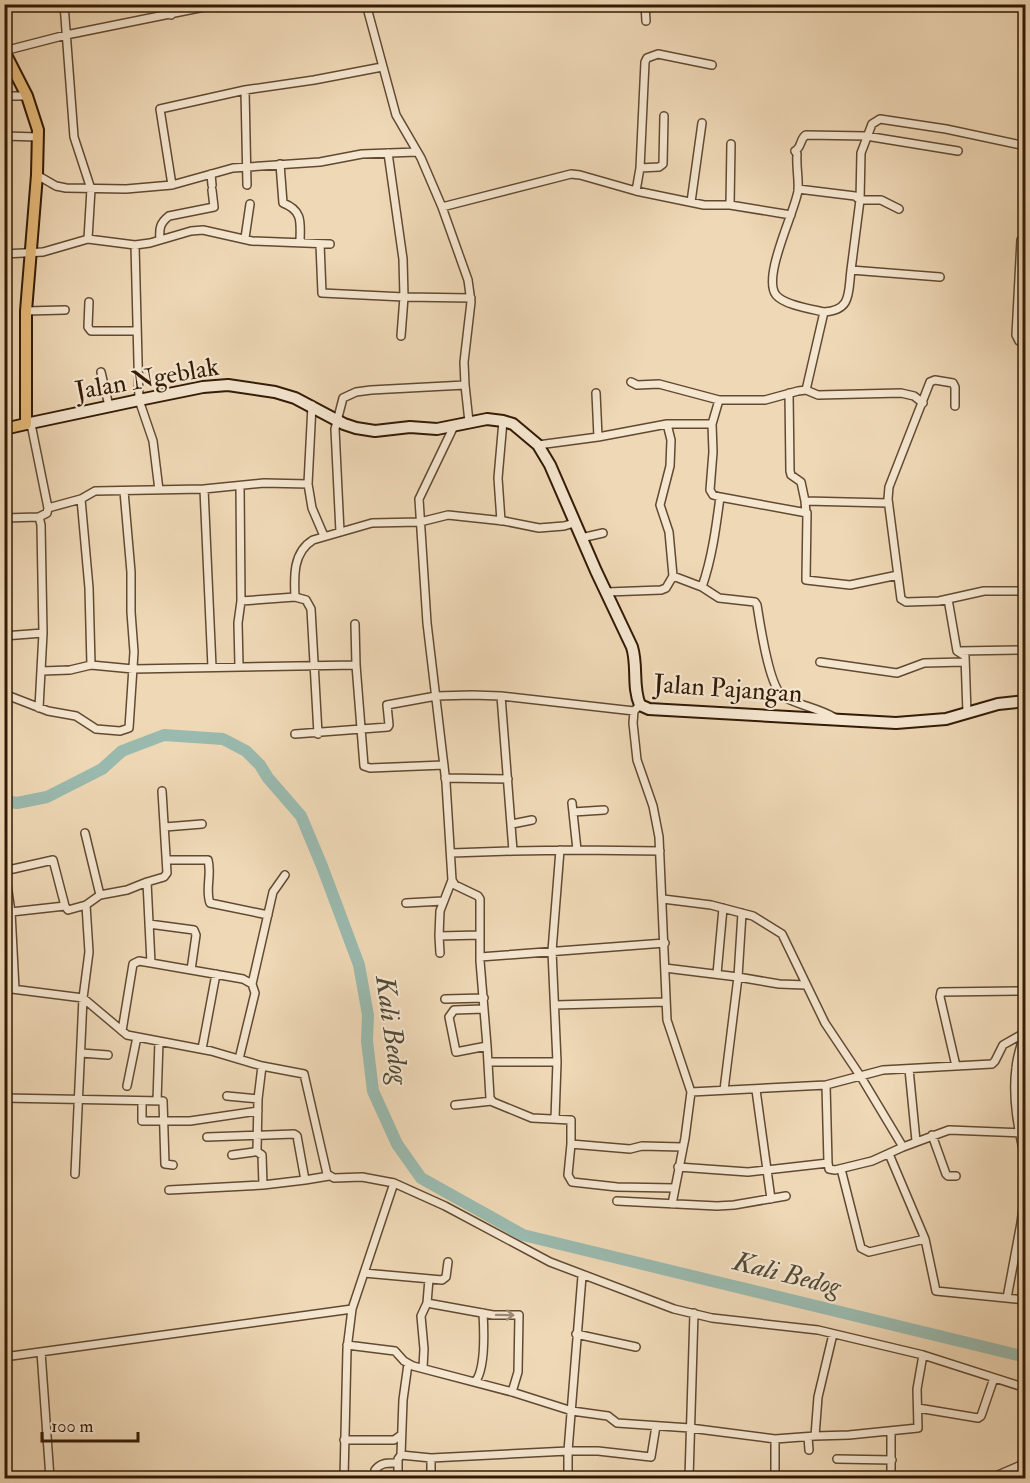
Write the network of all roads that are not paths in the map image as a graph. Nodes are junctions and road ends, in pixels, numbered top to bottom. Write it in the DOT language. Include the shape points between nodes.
graph roads {
  1 [pos="64,4"];
  2 [pos="170,4"];
  3 [pos="219,4"];
  4 [pos="366,4"];
  5 [pos="645,4"];
  6 [pos="171,15"];
  7 [pos="646,21"];
  8 [pos="66,35"];
  9 [pos="5,54"];
  10 [pos="712,64"];
  11 [pos="382,67"];
  12 [pos="246,90"];
  13 [pos="4,96"];
  14 [pos="27,96"];
  15 [pos="664,116"];
  16 [pos="702,123"];
  17 [pos="4,136"];
  18 [pos="866,136"];
  19 [pos="38,138"];
  20 [pos="731,144"];
  21 [pos="1026,146"];
  22 [pos="958,151"];
  23 [pos="417,152"];
  24 [pos="388,153"];
  25 [pos="280,164"];
  26 [pos="247,166"];
  27 [pos="640,168"];
  28 [pos="211,174"];
  29 [pos="37,175"];
  30 [pos="172,185"];
  31 [pos="248,185"];
  32 [pos="91,189"];
  33 [pos="798,189"];
  34 [pos="636,191"];
  35 [pos="860,200"];
  36 [pos="692,202"];
  37 [pos="250,204"];
  38 [pos="730,205"];
  39 [pos="442,207"];
  40 [pos="899,209"];
  41 [pos="791,215"];
  42 [pos="245,238"];
  43 [pos="88,239"];
  44 [pos="160,240"];
  45 [pos="1021,240"];
  46 [pos="300,243"];
  47 [pos="320,244"];
  48 [pos="330,244"];
  49 [pos="135,245"];
  50 [pos="4,254"];
  51 [pos="30,254"];
  52 [pos="851,270"];
  53 [pos="940,277"];
  54 [pos="404,297"];
  55 [pos="471,298"];
  56 [pos="89,302"];
  57 [pos="65,310"];
  58 [pos="26,311"];
  59 [pos="824,312"];
  60 [pos="137,331"];
  61 [pos="401,336"];
  62 [pos="1026,343"];
  63 [pos="101,372"];
  64 [pos="632,382"];
  65 [pos="465,385"];
  66 [pos="806,390"];
  67 [pos="596,393"];
  68 [pos="789,393"];
  69 [pos="139,400"];
  70 [pos="719,400"];
  71 [pos="923,403"];
  72 [pos="312,405"];
  73 [pos="109,406"];
  74 [pos="955,406"];
  75 [pos="339,421"];
  76 [pos="503,421"];
  77 [pos="469,422"];
  78 [pos="28,424"];
  79 [pos="668,424"];
  80 [pos="712,424"];
  81 [pos="454,426"];
  82 [pos="4,429"];
  83 [pos="598,437"];
  84 [pos="538,445"];
  85 [pos="308,484"];
  86 [pos="240,486"];
  87 [pos="204,489"];
  88 [pos="159,490"];
  89 [pos="124,491"];
  90 [pos="720,497"];
  91 [pos="81,499"];
  92 [pos="805,501"];
  93 [pos="888,503"];
  94 [pos="48,508"];
  95 [pos="806,513"];
  96 [pos="4,518"];
  97 [pos="39,518"];
  98 [pos="501,521"];
  99 [pos="420,522"];
  100 [pos="574,523"];
  101 [pos="340,532"];
  102 [pos="603,533"];
  103 [pos="324,536"];
  104 [pos="581,538"];
  105 [pos="898,575"];
  106 [pos="674,576"];
  107 [pos="702,587"];
  108 [pos="1026,591"];
  109 [pos="607,592"];
  110 [pos="295,597"];
  111 [pos="948,599"];
  112 [pos="241,601"];
  113 [pos="355,624"];
  114 [pos="43,633"];
  115 [pos="4,636"];
  116 [pos="957,650"];
  117 [pos="1026,650"];
  118 [pos="819,662"];
  119 [pos="964,662"];
  120 [pos="91,665"];
  121 [pos="356,665"];
  122 [pos="239,666"];
  123 [pos="313,666"];
  124 [pos="212,667"];
  125 [pos="133,669"];
  126 [pos="42,671"];
  127 [pos="4,694"];
  128 [pos="436,696"];
  129 [pos="501,696"];
  130 [pos="1026,701"];
  131 [pos="39,708"];
  132 [pos="637,708"];
  133 [pos="967,713"];
  134 [pos="837,719"];
  135 [pos="361,730"];
  136 [pos="295,734"];
  137 [pos="318,734"];
  138 [pos="444,765"];
  139 [pos="445,777"];
  140 [pos="508,778"];
  141 [pos="162,791"];
  142 [pos="572,803"];
  143 [pos="604,810"];
  144 [pos="573,812"];
  145 [pos="532,820"];
  146 [pos="202,824"];
  147 [pos="512,825"];
  148 [pos="165,827"];
  149 [pos="85,833"];
  150 [pos="560,850"];
  151 [pos="577,850"];
  152 [pos="513,851"];
  153 [pos="660,851"];
  154 [pos="451,853"];
  155 [pos="167,860"];
  156 [pos="5,871"];
  157 [pos="285,875"];
  158 [pos="452,880"];
  159 [pos="147,882"];
  160 [pos="100,895"];
  161 [pos="663,899"];
  162 [pos="443,901"];
  163 [pos="406,903"];
  164 [pos="86,905"];
  165 [pos="65,906"];
  166 [pos="723,908"];
  167 [pos="11,912"];
  168 [pos="742,913"];
  169 [pos="268,915"];
  170 [pos="149,924"];
  171 [pos="480,935"];
  172 [pos="440,936"];
  173 [pos="665,943"];
  174 [pos="552,951"];
  175 [pos="440,953"];
  176 [pos="480,957"];
  177 [pos="151,963"];
  178 [pos="665,968"];
  179 [pos="191,970"];
  180 [pos="216,974"];
  181 [pos="717,974"];
  182 [pos="738,977"];
  183 [pos="252,984"];
  184 [pos="806,985"];
  185 [pos="4,988"];
  186 [pos="15,989"];
  187 [pos="1026,991"];
  188 [pos="83,998"];
  189 [pos="484,998"];
  190 [pos="445,999"];
  191 [pos="666,1002"];
  192 [pos="555,1005"];
  193 [pos="484,1009"];
  194 [pos="122,1031"];
  195 [pos="1025,1031"];
  196 [pos="137,1037"];
  197 [pos="159,1041"];
  198 [pos="487,1046"];
  199 [pos="202,1049"];
  200 [pos="81,1053"];
  201 [pos="108,1055"];
  202 [pos="239,1059"];
  203 [pos="488,1062"];
  204 [pos="557,1062"];
  205 [pos="262,1066"];
  206 [pos="956,1066"];
  207 [pos="909,1069"];
  208 [pos="861,1077"];
  209 [pos="826,1085"];
  210 [pos="127,1086"];
  211 [pos="756,1089"];
  212 [pos="724,1090"];
  213 [pos="691,1092"];
  214 [pos="227,1096"];
  215 [pos="4,1098"];
  216 [pos="78,1099"];
  217 [pos="258,1099"];
  218 [pos="142,1101"];
  219 [pos="157,1101"];
  220 [pos="492,1101"];
  221 [pos="455,1105"];
  222 [pos="258,1111"];
  223 [pos="555,1119"];
  224 [pos="165,1121"];
  225 [pos="1022,1133"];
  226 [pos="258,1134"];
  227 [pos="932,1135"];
  228 [pos="207,1137"];
  229 [pos="916,1141"];
  230 [pos="571,1144"];
  231 [pos="682,1146"];
  232 [pos="903,1147"];
  233 [pos="256,1151"];
  234 [pos="889,1154"];
  235 [pos="232,1155"];
  236 [pos="1026,1161"];
  237 [pos="828,1163"];
  238 [pos="173,1165"];
  239 [pos="678,1167"];
  240 [pos="841,1169"];
  241 [pos="767,1171"];
  242 [pos="327,1173"];
  243 [pos="75,1174"];
  244 [pos="956,1176"];
  245 [pos="305,1180"];
  246 [pos="394,1183"];
  247 [pos="263,1185"];
  248 [pos="1026,1185"];
  249 [pos="674,1188"];
  250 [pos="169,1190"];
  251 [pos="786,1196"];
  252 [pos="771,1199"];
  253 [pos="616,1201"];
  254 [pos="672,1204"];
  255 [pos="926,1239"];
  256 [pos="448,1262"];
  257 [pos="364,1273"];
  258 [pos="582,1276"];
  259 [pos="429,1279"];
  260 [pos="1007,1298"];
  261 [pos="1026,1300"];
  262 [pos="427,1303"];
  263 [pos="352,1309"];
  264 [pos="483,1313"];
  265 [pos="694,1313"];
  266 [pos="576,1334"];
  267 [pos="833,1334"];
  268 [pos="347,1345"];
  269 [pos="636,1347"];
  270 [pos="41,1352"];
  271 [pos="923,1355"];
  272 [pos="4,1357"];
  273 [pos="408,1364"];
  274 [pos="423,1368"];
  275 [pos="994,1378"];
  276 [pos="475,1382"];
  277 [pos="1026,1388"];
  278 [pos="512,1392"];
  279 [pos="918,1408"];
  280 [pos="572,1411"];
  281 [pos="656,1426"];
  282 [pos="690,1428"];
  283 [pos="891,1431"];
  284 [pos="402,1435"];
  285 [pos="811,1437"];
  286 [pos="775,1439"];
  287 [pos="344,1440"];
  288 [pos="809,1450"];
  289 [pos="568,1451"];
  290 [pos="401,1455"];
  291 [pos="430,1458"];
  292 [pos="837,1459"];
  293 [pos="892,1460"];
  294 [pos="398,1463"];
  295 [pos="1026,1463"];
  296 [pos="689,1475"];
  297 [pos="50,1479"];
  298 [pos="344,1479"];
  299 [pos="375,1479"];
  300 [pos="398,1479"];
  301 [pos="431,1479"];
  302 [pos="568,1479"];
  303 [pos="775,1479"];
  304 [pos="891,1479"];
  305 [pos="991,1479"];
  1 -- 8 [label="street"];
  2 -- 6 [label="street"];
  3 -- 6 [label="street"];
  4 -- 11 [label="street"];
  5 -- 7 [label="street"];
  6 -- 8 [label="street"];
  8 -- 9 [label="street"];
  8 -- 32 [label="street" via="74,137"];
  9 -- 14 [label="main road"];
  10 -- 27 [label="street" via="658,54 646,58"];
  11 -- 12 [label="street"];
  11 -- 23 [label="street" via="396,115"];
  12 -- 26 [label="street"];
  12 -- 30 [label="street" via="160,109"];
  13 -- 14 [label="street"];
  14 -- 19 [label="main road" via="37,121"];
  15 -- 27 [label="street" via="662,165"];
  16 -- 36 [label="street"];
  17 -- 19 [label="street"];
  18 -- 21 [label="street" via="869,127 880,120"];
  18 -- 22 [label="street"];
  18 -- 33 [label="street" via="804,135 795,151"];
  18 -- 35 [label="street" via="861,153"];
  19 -- 29 [label="main road"];
  20 -- 38 [label="street"];
  23 -- 24 [label="street"];
  23 -- 39 [label="street"];
  24 -- 25 [label="street"];
  24 -- 54 [label="street" via="403,259"];
  25 -- 26 [label="street"];
  25 -- 46 [label="street" via="282,196 284,203 297,210"];
  26 -- 28 [label="street"];
  26 -- 31 [label="street"];
  27 -- 34 [label="street"];
  28 -- 30 [label="street"];
  28 -- 44 [label="street" via="214,207 169,216 159,228"];
  29 -- 32 [label="street" via="56,186"];
  29 -- 51 [label="main road"];
  30 -- 32 [label="street"];
  32 -- 43 [label="street"];
  33 -- 35 [label="street" via="855,196"];
  33 -- 41 [label="street"];
  34 -- 36 [label="street"];
  34 -- 39 [label="street" via="571,174"];
  35 -- 40 [label="street" via="881,200"];
  35 -- 52 [label="street"];
  36 -- 38 [label="street"];
  37 -- 42 [label="street"];
  38 -- 41 [label="street"];
  39 -- 55 [label="street"];
  41 -- 59 [label="street" via="777,252 774,291 780,299"];
  42 -- 44 [label="street" via="202,230"];
  42 -- 46 [label="street"];
  43 -- 49 [label="street"];
  43 -- 51 [label="street"];
  44 -- 49 [label="street"];
  45 -- 62 [label="street" via="1016,335"];
  46 -- 47 [label="street"];
  47 -- 48 [label="street"];
  47 -- 54 [label="street" via="322,293"];
  49 -- 60 [label="street"];
  50 -- 51 [label="street"];
  51 -- 58 [label="main road"];
  52 -- 53 [label="street"];
  52 -- 59 [label="street" via="844,306"];
  54 -- 55 [label="street"];
  54 -- 61 [label="street"];
  55 -- 65 [label="street"];
  56 -- 60 [label="street" via="91,331"];
  57 -- 58 [label="street"];
  58 -- 78 [label="main road"];
  59 -- 66 [label="street"];
  60 -- 69 [label="street"];
  63 -- 73 [label="street"];
  64 -- 70 [label="street" via="659,384"];
  65 -- 75 [label="street" via="356,392 343,398"];
  65 -- 77 [label="street"];
  66 -- 68 [label="street"];
  66 -- 71 [label="street" via="818,395 901,393"];
  67 -- 83 [label="street"];
  68 -- 70 [label="street" via="765,400"];
  68 -- 92 [label="street" via="790,471 801,482"];
  69 -- 72 [label="main road, Jalan Ngeblak" via="228,386 275,392"];
  69 -- 73 [label="main road, Jalan Ngeblak"];
  69 -- 88 [label="street" via="153,441"];
  70 -- 80 [label="street"];
  71 -- 74 [label="street" via="930,382 935,380 953,383"];
  71 -- 93 [label="street" via="889,487"];
  72 -- 75 [label="main road, Jalan Ngeblak"];
  72 -- 85 [label="street"];
  73 -- 78 [label="main road, Jalan Ngeblak"];
  75 -- 81 [label="main road, Jalan Ngeblak" via="375,431"];
  75 -- 101 [label="street" via="335,429"];
  76 -- 77 [label="main road"];
  76 -- 84 [label="main road, Jalan Pajangan" via="513,424"];
  76 -- 98 [label="street" via="498,478"];
  77 -- 81 [label="main road, Jalan Ngeblak"];
  78 -- 82 [label="main road, Jalan Ngeblak"];
  78 -- 94 [label="street"];
  79 -- 80 [label="street"];
  79 -- 83 [label="street"];
  79 -- 106 [label="street" via="669,466 660,505 669,532"];
  80 -- 90 [label="street" via="710,490"];
  81 -- 99 [label="street" via="419,500"];
  83 -- 84 [label="street"];
  84 -- 100 [label="main road, Jalan Pajangan"];
  85 -- 86 [label="street"];
  85 -- 103 [label="street" via="312,508"];
  86 -- 87 [label="street"];
  86 -- 112 [label="street"];
  87 -- 88 [label="street"];
  87 -- 124 [label="street"];
  88 -- 89 [label="street"];
  89 -- 91 [label="street" via="95,491"];
  89 -- 125 [label="street"];
  90 -- 95 [label="street"];
  90 -- 107 [label="street"];
  91 -- 94 [label="street"];
  91 -- 120 [label="street"];
  92 -- 93 [label="street"];
  92 -- 95 [label="street"];
  93 -- 105 [label="street"];
  94 -- 97 [label="street"];
  95 -- 105 [label="street" via="806,580 850,585"];
  96 -- 97 [label="street"];
  97 -- 114 [label="street"];
  98 -- 99 [label="street" via="448,515"];
  98 -- 100 [label="street" via="539,528"];
  99 -- 101 [label="street" via="372,523"];
  99 -- 128 [label="street"];
  100 -- 104 [label="main road, Jalan Pajangan"];
  101 -- 103 [label="street"];
  102 -- 104 [label="street"];
  103 -- 110 [label="street" via="308,543 299,555"];
  104 -- 109 [label="main road, Jalan Pajangan"];
  105 -- 111 [label="street" via="903,602"];
  106 -- 107 [label="street"];
  106 -- 109 [label="street" via="661,590"];
  107 -- 134 [label="street" via="719,598 756,603 778,693"];
  108 -- 111 [label="street" via="984,591"];
  109 -- 132 [label="main road, Jalan Pajangan" via="634,652"];
  110 -- 112 [label="street"];
  110 -- 123 [label="street" via="306,600 310,609"];
  111 -- 116 [label="street"];
  112 -- 122 [label="street"];
  113 -- 121 [label="street"];
  114 -- 115 [label="street"];
  114 -- 126 [label="street"];
  116 -- 117 [label="street"];
  116 -- 119 [label="street" via="964,654"];
  118 -- 119 [label="street" via="897,673 924,663"];
  119 -- 133 [label="street"];
  120 -- 125 [label="street"];
  120 -- 126 [label="street"];
  121 -- 123 [label="street"];
  121 -- 135 [label="street"];
  122 -- 123 [label="street"];
  122 -- 124 [label="street"];
  123 -- 137 [label="street"];
  124 -- 125 [label="street"];
  125 -- 131 [label="street" via="127,730 99,729 76,716"];
  126 -- 131 [label="street"];
  127 -- 131 [label="street"];
  128 -- 129 [label="street"];
  128 -- 135 [label="street" via="387,705 388,727"];
  128 -- 138 [label="street"];
  129 -- 132 [label="street"];
  129 -- 140 [label="street"];
  130 -- 133 [label="main road, Jalan Pajangan"];
  132 -- 134 [label="main road, Jalan Pajangan"];
  132 -- 153 [label="street" via="637,760 653,806"];
  133 -- 134 [label="main road, Jalan Pajangan" via="896,723"];
  135 -- 137 [label="street"];
  135 -- 138 [label="street" via="366,767"];
  136 -- 137 [label="street"];
  138 -- 139 [label="street"];
  139 -- 140 [label="street"];
  139 -- 154 [label="street"];
  140 -- 147 [label="street"];
  141 -- 148 [label="street"];
  142 -- 144 [label="street"];
  143 -- 144 [label="street"];
  144 -- 151 [label="street"];
  145 -- 147 [label="street"];
  146 -- 148 [label="street"];
  147 -- 152 [label="street"];
  148 -- 155 [label="street"];
  149 -- 160 [label="street"];
  150 -- 151 [label="street"];
  150 -- 152 [label="street"];
  150 -- 174 [label="street"];
  151 -- 153 [label="street"];
  152 -- 154 [label="street"];
  153 -- 161 [label="street"];
  154 -- 158 [label="street"];
  155 -- 159 [label="street" via="167,876"];
  155 -- 169 [label="street" via="208,860 210,903"];
  156 -- 165 [label="street" via="53,860"];
  156 -- 167 [label="street"];
  157 -- 169 [label="street" via="273,892"];
  158 -- 162 [label="street"];
  158 -- 171 [label="street" via="479,897"];
  159 -- 160 [label="street"];
  159 -- 170 [label="street"];
  160 -- 164 [label="street"];
  161 -- 166 [label="street"];
  161 -- 173 [label="street"];
  162 -- 163 [label="street"];
  162 -- 172 [label="street"];
  164 -- 165 [label="street" via="68,910"];
  164 -- 188 [label="street" via="89,952"];
  165 -- 167 [label="street"];
  166 -- 168 [label="street"];
  166 -- 181 [label="street"];
  167 -- 186 [label="street"];
  168 -- 182 [label="street"];
  168 -- 184 [label="street" via="782,934"];
  169 -- 183 [label="street"];
  170 -- 177 [label="street"];
  170 -- 179 [label="street" via="194,930"];
  171 -- 172 [label="street"];
  171 -- 176 [label="street"];
  172 -- 175 [label="street"];
  173 -- 174 [label="street"];
  173 -- 178 [label="street"];
  174 -- 176 [label="street"];
  174 -- 192 [label="street"];
  176 -- 189 [label="street"];
  177 -- 179 [label="street"];
  177 -- 194 [label="street" via="133,964"];
  178 -- 181 [label="street"];
  178 -- 191 [label="street"];
  179 -- 180 [label="street"];
  180 -- 183 [label="street"];
  180 -- 199 [label="street"];
  181 -- 182 [label="street"];
  182 -- 184 [label="street"];
  182 -- 212 [label="street"];
  183 -- 202 [label="street" via="255,993"];
  184 -- 208 [label="street" via="825,1023"];
  185 -- 186 [label="street"];
  186 -- 188 [label="street"];
  187 -- 206 [label="street" via="941,992"];
  188 -- 194 [label="street"];
  188 -- 200 [label="street"];
  189 -- 190 [label="street"];
  189 -- 193 [label="street"];
  191 -- 192 [label="street"];
  191 -- 213 [label="street" via="667,1020"];
  192 -- 204 [label="street"];
  193 -- 198 [label="street"];
  193 -- 198 [label="street" via="454,1010 448,1017 456,1052"];
  194 -- 196 [label="street"];
  195 -- 206 [label="street" via="1003,1045 994,1063"];
  195 -- 225 [label="street" via="1015,1084"];
  196 -- 197 [label="street"];
  196 -- 210 [label="street"];
  197 -- 199 [label="street"];
  197 -- 219 [label="street"];
  198 -- 203 [label="street"];
  199 -- 202 [label="street"];
  200 -- 201 [label="street"];
  200 -- 216 [label="street"];
  202 -- 205 [label="street"];
  203 -- 204 [label="street"];
  203 -- 220 [label="street"];
  204 -- 223 [label="street"];
  205 -- 217 [label="street"];
  205 -- 242 [label="street" via="304,1074"];
  206 -- 207 [label="street"];
  207 -- 208 [label="street" via="883,1070"];
  207 -- 229 [label="street"];
  208 -- 209 [label="street"];
  208 -- 232 [label="street"];
  209 -- 211 [label="street"];
  209 -- 237 [label="street"];
  211 -- 212 [label="street"];
  211 -- 241 [label="street"];
  212 -- 213 [label="street"];
  213 -- 231 [label="street"];
  214 -- 217 [label="street"];
  215 -- 216 [label="street"];
  216 -- 218 [label="street"];
  216 -- 243 [label="street"];
  217 -- 222 [label="street"];
  218 -- 219 [label="street"];
  218 -- 224 [label="street" via="142,1122"];
  219 -- 224 [label="street" via="165,1102"];
  220 -- 221 [label="street"];
  220 -- 223 [label="street" via="532,1118"];
  222 -- 224 [label="street"];
  222 -- 226 [label="street"];
  223 -- 230 [label="street" via="572,1121"];
  224 -- 238 [label="street" via="165,1164"];
  225 -- 227 [label="street" via="949,1130"];
  225 -- 236 [label="street"];
  226 -- 228 [label="street"];
  226 -- 233 [label="street"];
  226 -- 245 [label="street" via="296,1135"];
  227 -- 229 [label="street"];
  227 -- 244 [label="street" via="946,1174"];
  229 -- 232 [label="street"];
  230 -- 231 [label="street" via="630,1149"];
  230 -- 249 [label="street" via="568,1175 572,1182"];
  231 -- 239 [label="street"];
  232 -- 234 [label="street"];
  233 -- 235 [label="street"];
  233 -- 247 [label="street" via="262,1155"];
  234 -- 240 [label="street"];
  234 -- 255 [label="street"];
  237 -- 240 [label="street" via="831,1170"];
  237 -- 241 [label="street"];
  239 -- 241 [label="street"];
  239 -- 249 [label="street"];
  240 -- 255 [label="street" via="863,1251"];
  241 -- 252 [label="street"];
  242 -- 245 [label="street"];
  242 -- 246 [label="street" via="334,1178 362,1177"];
  245 -- 247 [label="street"];
  246 -- 257 [label="street"];
  246 -- 258 [label="street"];
  247 -- 250 [label="street"];
  248 -- 260 [label="street"];
  249 -- 254 [label="street"];
  251 -- 252 [label="street"];
  252 -- 254 [label="street" via="717,1206"];
  253 -- 254 [label="street"];
  255 -- 260 [label="street" via="937,1292"];
  256 -- 259 [label="street" via="444,1279"];
  257 -- 259 [label="street"];
  257 -- 263 [label="street"];
  258 -- 265 [label="street"];
  258 -- 266 [label="street"];
  259 -- 262 [label="street"];
  260 -- 261 [label="street"];
  262 -- 264 [label="street"];
  262 -- 274 [label="street" via="421,1316"];
  263 -- 268 [label="street"];
  263 -- 270 [label="street"];
  264 -- 276 [label="street" via="482,1363"];
  264 -- 278 [label="street, one-way" via="519,1315 518,1372"];
  265 -- 267 [label="street"];
  265 -- 282 [label="street"];
  266 -- 269 [label="street"];
  266 -- 280 [label="street"];
  267 -- 271 [label="street"];
  267 -- 285 [label="street"];
  268 -- 273 [label="street" via="395,1351"];
  268 -- 287 [label="street"];
  270 -- 272 [label="street"];
  270 -- 297 [label="street"];
  271 -- 275 [label="street"];
  271 -- 279 [label="street"];
  273 -- 274 [label="street"];
  273 -- 284 [label="street"];
  274 -- 276 [label="street"];
  275 -- 277 [label="street"];
  275 -- 279 [label="street" via="978,1418"];
  276 -- 278 [label="street"];
  278 -- 280 [label="street"];
  279 -- 283 [label="street" via="919,1427"];
  280 -- 281 [label="street" via="608,1416 617,1423"];
  280 -- 289 [label="street"];
  281 -- 282 [label="street"];
  281 -- 289 [label="street" via="651,1457"];
  282 -- 286 [label="street"];
  282 -- 296 [label="street"];
  283 -- 285 [label="street"];
  283 -- 293 [label="street"];
  284 -- 287 [label="street" via="394,1440"];
  284 -- 290 [label="street"];
  285 -- 286 [label="street"];
  285 -- 288 [label="street"];
  286 -- 303 [label="street"];
  287 -- 298 [label="street"];
  289 -- 291 [label="street"];
  289 -- 302 [label="street"];
  290 -- 291 [label="street"];
  290 -- 294 [label="street"];
  291 -- 301 [label="street"];
  292 -- 293 [label="street"];
  293 -- 304 [label="street"];
  294 -- 299 [label="street" via="378,1466"];
  294 -- 300 [label="street"];
  295 -- 305 [label="street"];
}
